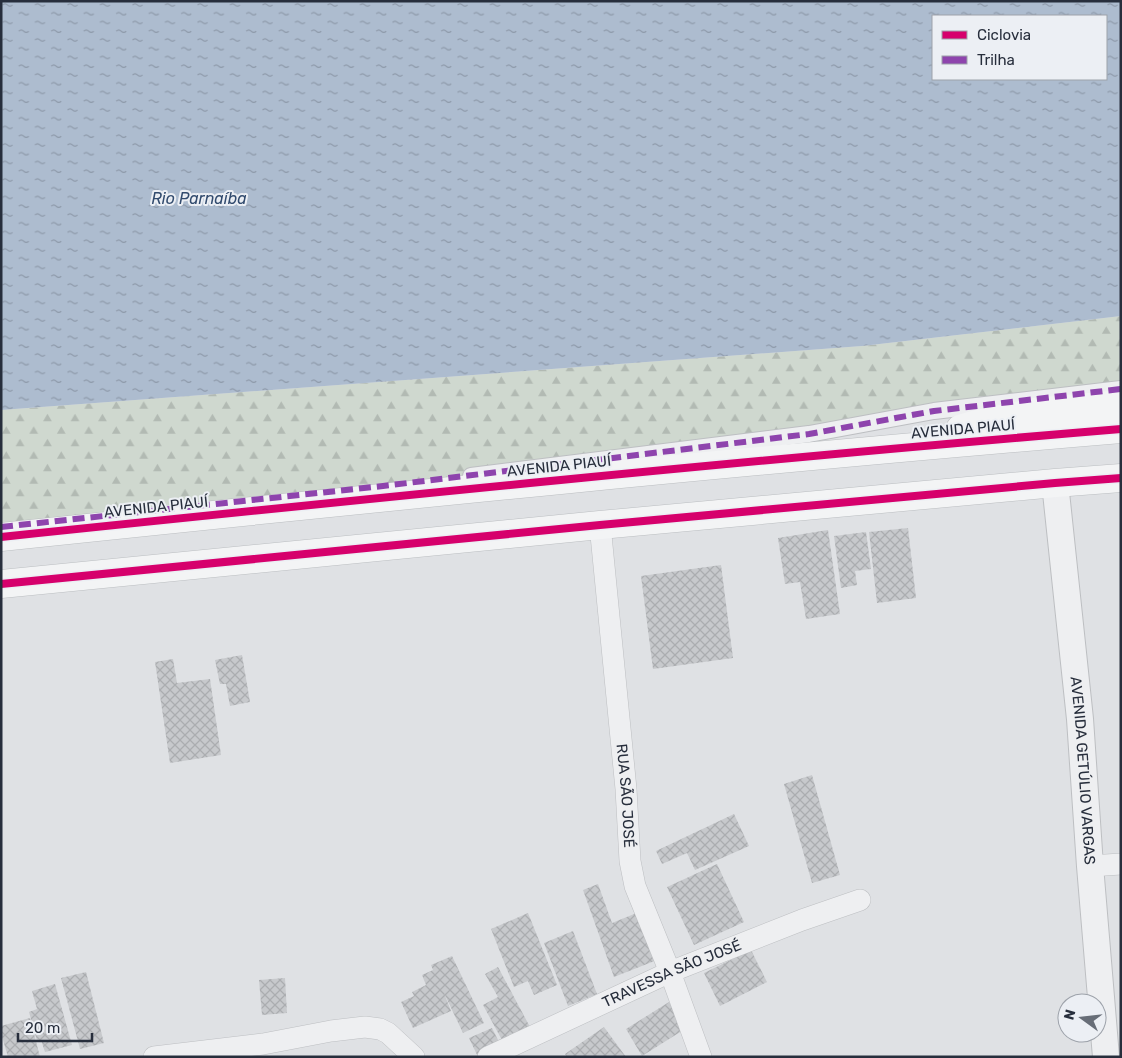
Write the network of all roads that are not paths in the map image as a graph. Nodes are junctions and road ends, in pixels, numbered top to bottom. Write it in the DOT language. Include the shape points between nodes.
graph roads {
  1 [pos="1121,389"];
  2 [pos="1121,404"];
  3 [pos="1121,429"];
  4 [pos="892,449"];
  5 [pos="1121,478"];
  6 [pos="1055,483"];
  7 [pos="600,525"];
  8 [pos="1,527"];
  9 [pos="1,537"];
  10 [pos="1,584"];
  11 [pos="1121,864"];
  12 [pos="1090,866"];
  13 [pos="860,900"];
  14 [pos="670,972"];
  15 [pos="154,1057"];
  16 [pos="414,1057"];
  17 [pos="488,1057"];
  18 [pos="701,1057"];
  19 [pos="1106,1057"];
  1 -- 8 [label="street" via="934,411 799,436 383,486"];
  2 -- 4 [label="main road" via="1035,412 977,424"];
  3 -- 4 [label="main road, AVENIDA PIAUÍ"];
  4 -- 9 [label="main road, AVENIDA PIAUÍ"];
  5 -- 6 [label="main road"];
  6 -- 7 [label="main road"];
  6 -- 12 [label="street, AVENIDA GETÚLIO VARGAS" via="1080,719"];
  7 -- 10 [label="main road"];
  7 -- 14 [label="street, RUA SÃO JOSÉ" via="630,861 635,886"];
  11 -- 12 [label="street"];
  12 -- 19 [label="street, AVENIDA GETÚLIO VARGAS"];
  13 -- 14 [label="street, TRAVESSA SÃO JOSÉ"];
  14 -- 17 [label="street, TRAVESSA SÃO JOSÉ"];
  14 -- 18 [label="street, RUA SÃO JOSÉ"];
  15 -- 16 [label="street" via="365,1027 388,1033"];
}
